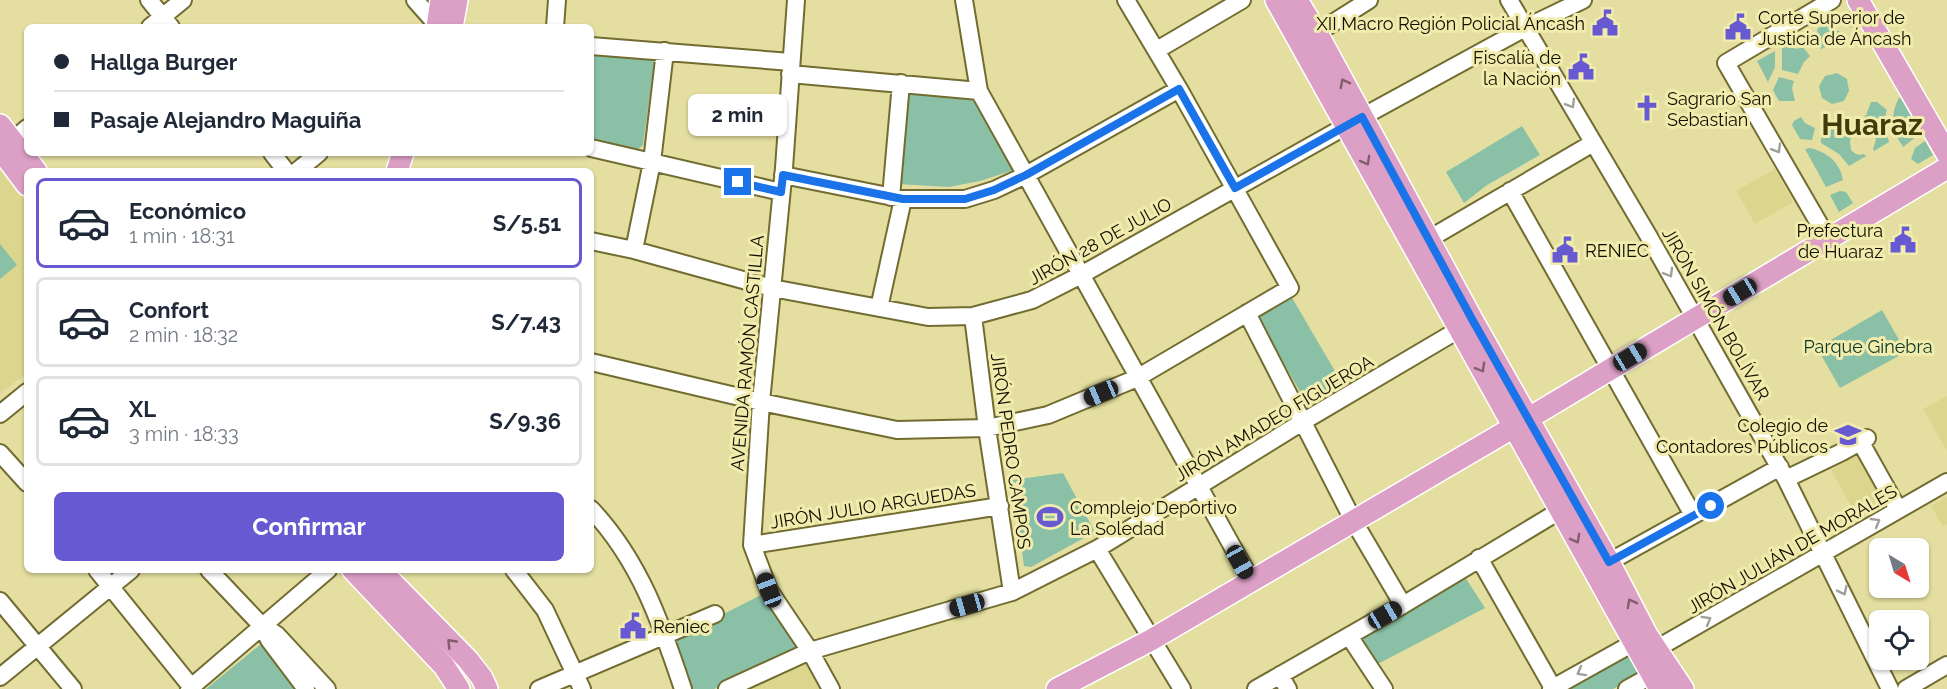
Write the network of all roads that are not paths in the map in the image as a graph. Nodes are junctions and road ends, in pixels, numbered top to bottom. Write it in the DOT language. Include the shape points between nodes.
graph roads {
  1 [pos="149,0"];
  2 [pos="183,0"];
  3 [pos="415,0"];
  4 [pos="441,0"];
  5 [pos="457,0"];
  6 [pos="557,0"];
  7 [pos="796,0"];
  8 [pos="964,0"];
  9 [pos="1126,0"];
  10 [pos="1242,0"];
  11 [pos="1276,0"];
  12 [pos="1297,0"];
  13 [pos="1370,0"];
  14 [pos="1509,0"];
  15 [pos="1583,0"];
  16 [pos="1832,0"];
  17 [pos="1858,0"];
  18 [pos="161,23"];
  19 [pos="440,24"];
  20 [pos="443,24"];
  21 [pos="445,24"];
  22 [pos="555,24"];
  23 [pos="1526,28"];
  24 [pos="1317,33"];
  25 [pos="594,46"];
  26 [pos="1157,50"];
  27 [pos="665,51"];
  28 [pos="790,68"];
  29 [pos="901,83"];
  30 [pos="1179,89"];
  31 [pos="979,91"];
  32 [pos="1354,121"];
  33 [pos="7,140"];
  34 [pos="1593,143"];
  35 [pos="594,149"];
  36 [pos="1947,154"];
  37 [pos="274,156"];
  38 [pos="315,156"];
  39 [pos="652,162"];
  40 [pos="33,168"];
  41 [pos="284,168"];
  42 [pos="301,168"];
  43 [pos="1947,168"];
  44 [pos="1026,175"];
  45 [pos="24,178"];
  46 [pos="782,184"];
  47 [pos="1235,188"];
  48 [pos="1510,191"];
  49 [pos="897,198"];
  50 [pos="1828,238"];
  51 [pos="1429,239"];
  52 [pos="594,243"];
  53 [pos="634,250"];
  54 [pos="1081,275"];
  55 [pos="772,288"];
  56 [pos="879,308"];
  57 [pos="1247,313"];
  58 [pos="973,316"];
  59 [pos="1695,319"];
  60 [pos="1466,325"];
  61 [pos="594,363"];
  62 [pos="1612,368"];
  63 [pos="1137,378"];
  64 [pos="24,398"];
  65 [pos="762,402"];
  66 [pos="0,414"];
  67 [pos="1304,421"];
  68 [pos="1522,422"];
  69 [pos="987,428"];
  70 [pos="0,453"];
  71 [pos="1783,473"];
  72 [pos="24,480"];
  73 [pos="1947,482"];
  74 [pos="1198,487"];
  75 [pos="1000,506"];
  76 [pos="1898,509"];
  77 [pos="1561,510"];
  78 [pos="594,512"];
  79 [pos="1694,515"];
  80 [pos="1353,520"];
  81 [pos="752,545"];
  82 [pos="1097,549"];
  83 [pos="1824,552"];
  84 [pos="1479,558"];
  85 [pos="1609,562"];
  86 [pos="99,573"];
  87 [pos="127,573"];
  88 [pos="212,573"];
  89 [pos="325,573"];
  90 [pos="356,573"];
  91 [pos="383,573"];
  92 [pos="516,573"];
  93 [pos="1251,580"];
  94 [pos="111,587"];
  95 [pos="1012,592"];
  96 [pos="0,601"];
  97 [pos="1403,605"];
  98 [pos="715,614"];
  99 [pos="262,627"];
  100 [pos="665,636"];
  101 [pos="1348,636"];
  102 [pos="1151,640"];
  103 [pos="37,647"];
  104 [pos="810,651"];
  105 [pos="1653,660"];
  106 [pos="1947,665"];
  107 [pos="575,673"];
  108 [pos="0,677"];
  109 [pos="1284,682"];
  110 [pos="191,688"];
  111 [pos="1552,688"];
  112 [pos="73,689"];
  113 [pos="306,689"];
  114 [pos="327,689"];
  115 [pos="459,689"];
  116 [pos="487,689"];
  117 [pos="539,689"];
  118 [pos="582,689"];
  119 [pos="683,689"];
  120 [pos="727,689"];
  121 [pos="831,689"];
  122 [pos="1058,689"];
  123 [pos="1182,689"];
  124 [pos="1256,689"];
  125 [pos="1384,689"];
  126 [pos="1627,689"];
  127 [pos="1683,689"];
  128 [pos="1890,689"];
  129 [pos="1906,689"];
  1 -- 18 [label="street"];
  2 -- 18 [label="street"];
  3 -- 19 [label="street"];
  4 -- 20 [label="main road"];
  5 -- 21 [label="main road"];
  6 -- 22 [label="street"];
  7 -- 28 [label="street, AVENIDA RAMÓN CASTILLA"];
  8 -- 31 [label="street"];
  9 -- 26 [label="street"];
  10 -- 26 [label="street"];
  11 -- 32 [label="main road"];
  12 -- 24 [label="main road"];
  13 -- 24 [label="street"];
  14 -- 23 [label="street, JIRÓN SIMÓN BOLÍVAR"];
  15 -- 23 [label="street, JIRÓN 28 DE JULIO"];
  16 -- 50 [label="street, one-way" via="1726,63"];
  17 -- 36 [label="main road"];
  23 -- 32 [label="street, JIRÓN 28 DE JULIO"];
  23 -- 34 [label="street, JIRÓN SIMÓN BOLÍVAR, one-way"];
  32 -- 24 [label="main road, one-way"];
  25 -- 27 [label="street"];
  26 -- 30 [label="street"];
  27 -- 28 [label="street"];
  27 -- 39 [label="street"];
  28 -- 29 [label="street"];
  28 -- 46 [label="street, AVENIDA RAMÓN CASTILLA"];
  29 -- 31 [label="street"];
  29 -- 49 [label="street"];
  30 -- 44 [label="street"];
  30 -- 47 [label="street"];
  31 -- 44 [label="street"];
  32 -- 47 [label="street, JIRÓN 28 DE JULIO"];
  32 -- 51 [label="main road"];
  32 -- 60 [label="main road, one-way"];
  33 -- 40 [label="main road"];
  33 -- 45 [label="main road"];
  34 -- 48 [label="street"];
  34 -- 59 [label="street, JIRÓN SIMÓN BOLÍVAR, one-way"];
  35 -- 39 [label="street"];
  37 -- 41 [label="street"];
  38 -- 42 [label="street"];
  39 -- 46 [label="street"];
  39 -- 53 [label="street"];
  43 -- 50 [label="main road"];
  44 -- 49 [label="street" via="965,199"];
  44 -- 54 [label="street"];
  46 -- 49 [label="street"];
  46 -- 55 [label="street, AVENIDA RAMÓN CASTILLA"];
  47 -- 54 [label="street, JIRÓN 28 DE JULIO"];
  47 -- 57 [label="street" via="1290,288"];
  48 -- 51 [label="street"];
  48 -- 62 [label="street"];
  49 -- 56 [label="street"];
  50 -- 59 [label="main road"];
  51 -- 60 [label="main road"];
  52 -- 53 [label="street, JIRÓN 28 DE JULIO"];
  53 -- 55 [label="street, JIRÓN 28 DE JULIO"];
  54 -- 58 [label="street, JIRÓN 28 DE JULIO" via="1032,300"];
  54 -- 63 [label="street"];
  55 -- 56 [label="street, JIRÓN 28 DE JULIO"];
  55 -- 65 [label="street, AVENIDA RAMÓN CASTILLA"];
  56 -- 58 [label="street, JIRÓN 28 DE JULIO" via="928,317"];
  57 -- 63 [label="street"];
  57 -- 67 [label="street"];
  58 -- 69 [label="street, JIRÓN PEDRO CAMPOS"];
  59 -- 62 [label="main road"];
  59 -- 71 [label="street, JIRÓN SIMÓN BOLÍVAR"];
  60 -- 67 [label="street, JIRÓN AMADEO FIGUEROA"];
  60 -- 68 [label="main road"];
  61 -- 65 [label="street"];
  62 -- 68 [label="main road"];
  62 -- 79 [label="street"];
  63 -- 69 [label="street" via="1048,415"];
  63 -- 74 [label="street"];
  64 -- 66 [label="street"];
  65 -- 69 [label="street" via="897,429"];
  65 -- 81 [label="street, AVENIDA RAMÓN CASTILLA"];
  67 -- 74 [label="street, JIRÓN AMADEO FIGUEROA"];
  67 -- 80 [label="street"];
  68 -- 77 [label="main road"];
  68 -- 80 [label="main road"];
  68 -- 85 [label="main road"];
  69 -- 75 [label="street, JIRÓN PEDRO CAMPOS"];
  70 -- 72 [label="street"];
  71 -- 76 [label="street" via="1864,440"];
  71 -- 79 [label="street"];
  71 -- 83 [label="street, JIRÓN SIMÓN BOLÍVAR"];
  73 -- 76 [label="street, JIRÓN JULIÁN DE MORALES"];
  74 -- 82 [label="street, JIRÓN AMADEO FIGUEROA"];
  74 -- 93 [label="street"];
  75 -- 81 [label="street, JIRÓN JULIO ARGUEDAS"];
  75 -- 95 [label="street, JIRÓN PEDRO CAMPOS"];
  83 -- 76 [label="street, JIRÓN JULIÁN DE MORALES, one-way"];
  77 -- 84 [label="street"];
  77 -- 105 [label="main road, one-way"];
  78 -- 100 [label="street" via="639,575"];
  79 -- 85 [label="street"];
  80 -- 93 [label="main road"];
  80 -- 97 [label="street"];
  81 -- 104 [label="street, AVENIDA RAMÓN CASTILLA" via="769,590"];
  82 -- 95 [label="street, JIRÓN AMADEO FIGUEROA"];
  82 -- 102 [label="street"];
  105 -- 83 [label="street, JIRÓN JULIÁN DE MORALES, one-way"];
  83 -- 128 [label="street, JIRÓN SIMÓN BOLÍVAR, one-way"];
  84 -- 97 [label="street"];
  84 -- 111 [label="street"];
  105 -- 85 [label="main road, one-way"];
  86 -- 94 [label="street"];
  87 -- 94 [label="street"];
  88 -- 99 [label="street"];
  89 -- 99 [label="street"];
  90 -- 115 [label="main road" via="444,666"];
  116 -- 91 [label="main road, one-way" via="468,660"];
  92 -- 107 [label="street" via="545,610"];
  93 -- 102 [label="main road"];
  94 -- 103 [label="street"];
  94 -- 110 [label="street"];
  95 -- 104 [label="street, JIRÓN AMADEO FIGUEROA"];
  96 -- 103 [label="street"];
  97 -- 101 [label="street"];
  98 -- 100 [label="street"];
  99 -- 110 [label="street"];
  99 -- 113 [label="street"];
  99 -- 114 [label="street" via="277,635"];
  100 -- 107 [label="street"];
  100 -- 119 [label="street"];
  101 -- 109 [label="street"];
  101 -- 125 [label="street"];
  102 -- 122 [label="main road"];
  102 -- 123 [label="street"];
  103 -- 108 [label="street"];
  103 -- 112 [label="street"];
  104 -- 120 [label="street, JIRÓN AMADEO FIGUEROA"];
  104 -- 121 [label="street, AVENIDA RAMÓN CASTILLA"];
  105 -- 111 [label="street, one-way"];
  105 -- 126 [label="street"];
  105 -- 127 [label="main road"];
  106 -- 129 [label="street"];
  107 -- 117 [label="street"];
  107 -- 118 [label="street"];
  109 -- 124 [label="street"];
}
